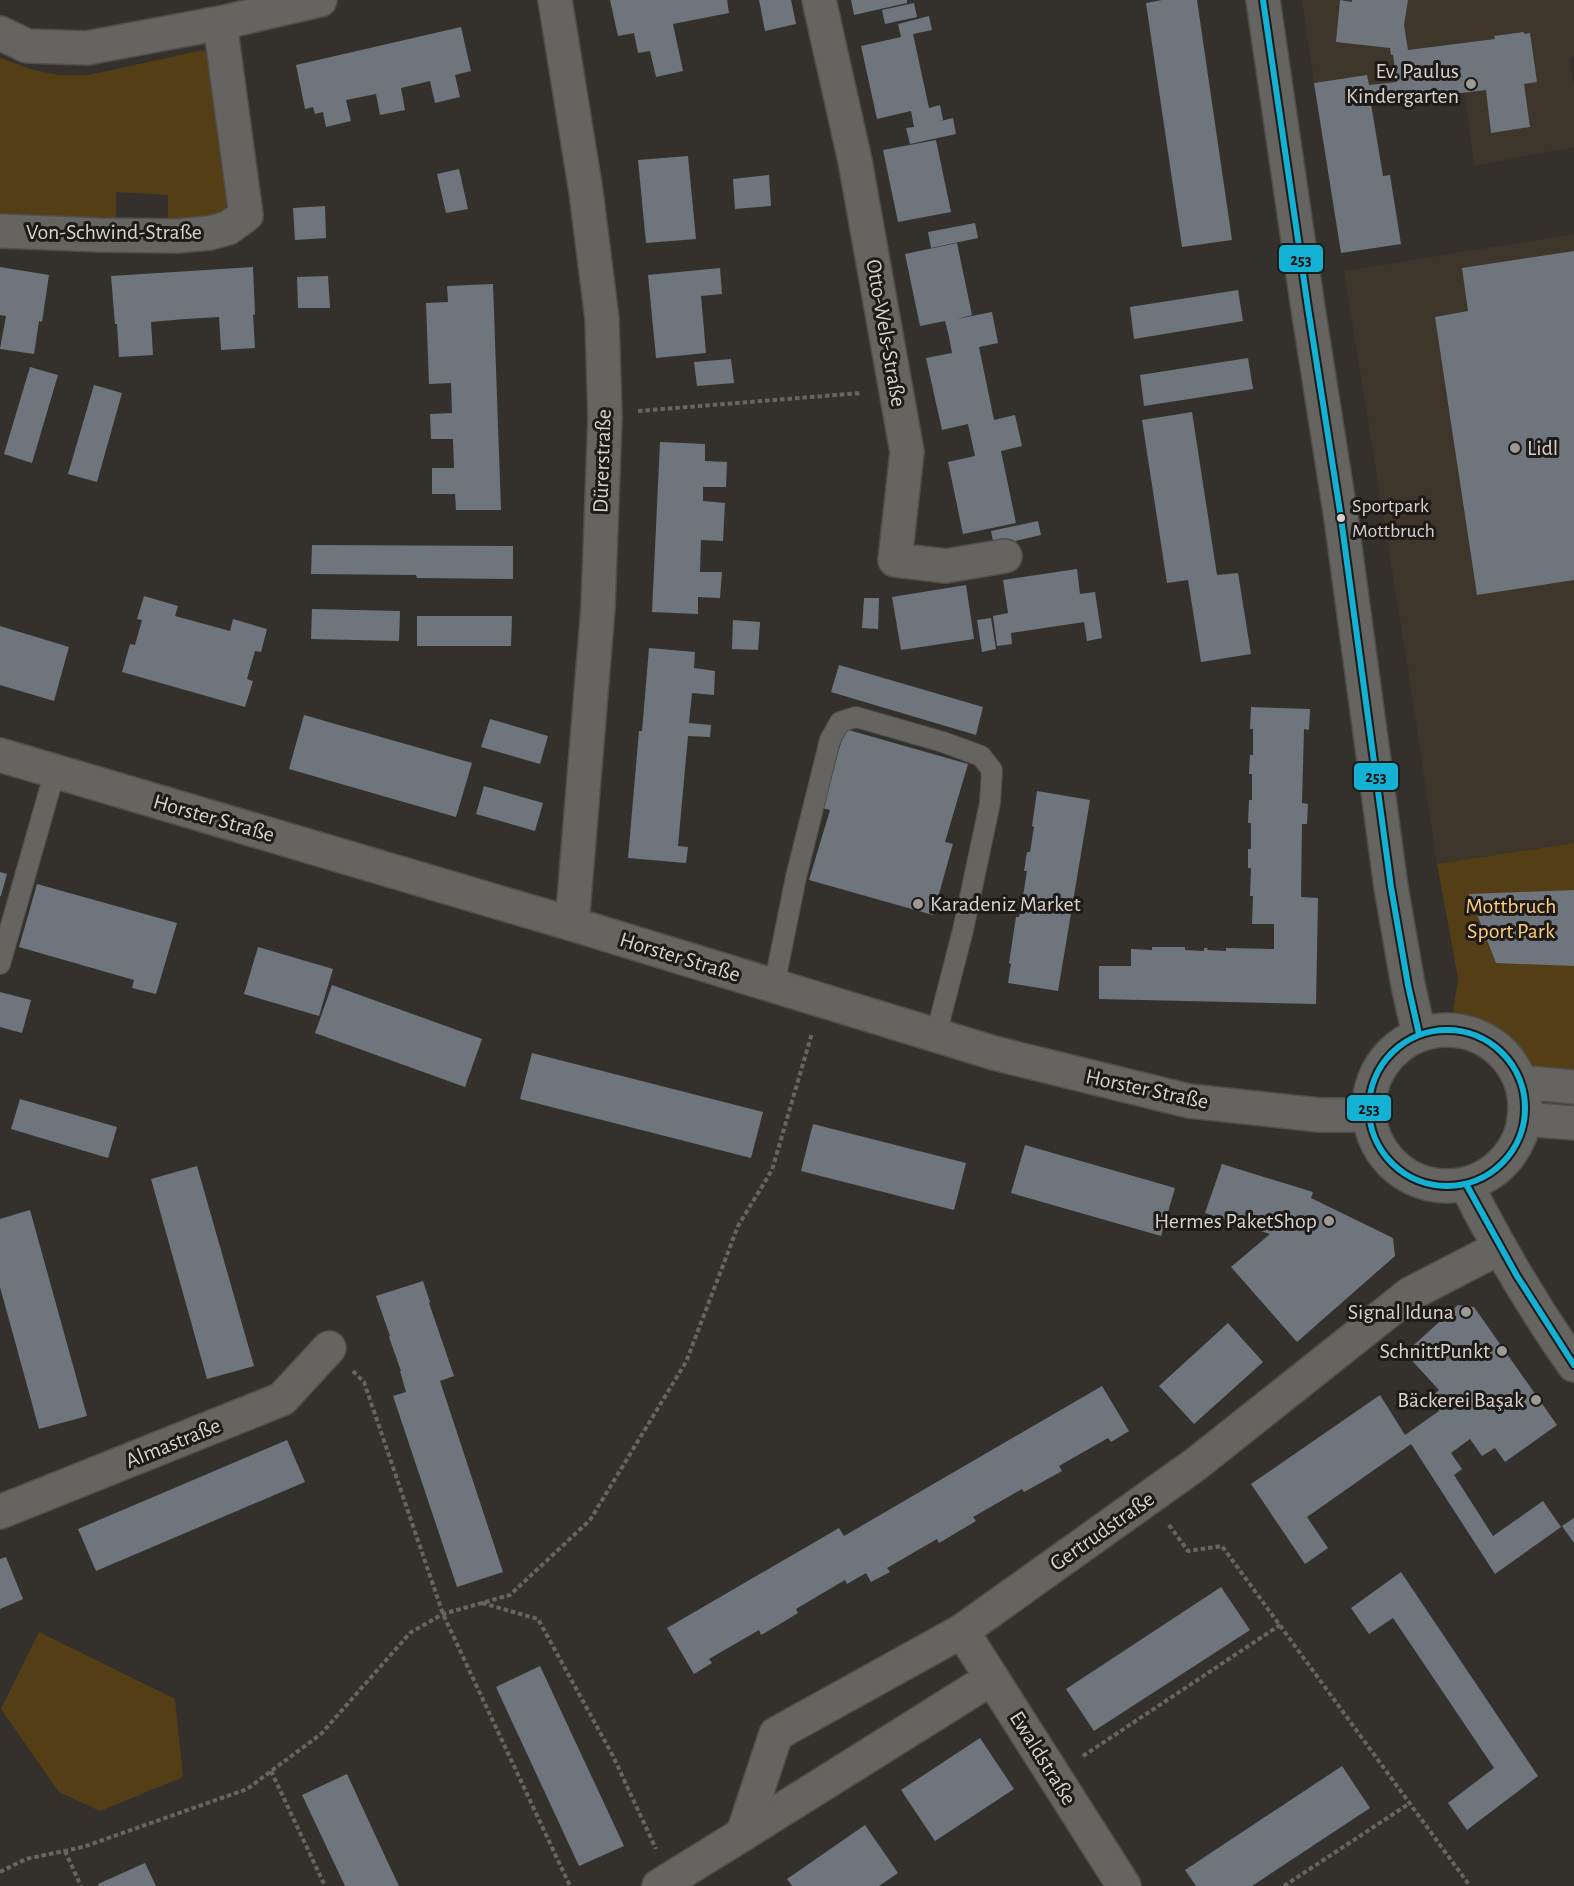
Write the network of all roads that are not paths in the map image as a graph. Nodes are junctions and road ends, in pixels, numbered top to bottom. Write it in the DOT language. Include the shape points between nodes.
graph roads {
  1 [pos="320,0"];
  2 [pos="555,0"];
  3 [pos="819,0"];
  4 [pos="1263,0"];
  5 [pos="220,23"];
  6 [pos="0,33"];
  7 [pos="0,231"];
  8 [pos="1005,556"];
  9 [pos="0,755"];
  10 [pos="55,771"];
  11 [pos="572,924"];
  12 [pos="0,964"];
  13 [pos="774,986"];
  14 [pos="1419,1034"];
  15 [pos="936,1035"];
  16 [pos="1521,1082"];
  17 [pos="1574,1087"];
  18 [pos="1368,1115"];
  19 [pos="1524,1119"];
  20 [pos="1574,1123"];
  21 [pos="1466,1184"];
  22 [pos="1499,1248"];
  23 [pos="329,1348"];
  24 [pos="1574,1365"];
  25 [pos="0,1512"];
  26 [pos="962,1631"];
  27 [pos="992,1678"];
  28 [pos="743,1834"];
  29 [pos="665,1883"];
  30 [pos="1124,1886"];
  1 -- 5 [label="street"];
  2 -- 11 [label="street, Dürerstraße" via="602,319 605,417 598,608"];
  3 -- 8 [label="street, Otto-Wels-Straße" via="855,161 908,452 895,560 946,566"];
  4 -- 14 [label="street" via="1341,518 1391,888"];
  5 -- 6 [label="street" via="87,48 27,46"];
  5 -- 7 [label="street, Von-Schwind-Straße" via="246,215 228,228 177,236"];
  9 -- 10 [label="street, Horster Straße"];
  10 -- 11 [label="street, Horster Straße"];
  10 -- 12 [label="lane"];
  11 -- 13 [label="street, Horster Straße"];
  13 -- 15 [label="street, Horster Straße"];
  13 -- 15 [label="lane" via="830,740 840,722 856,717 943,742 981,756 992,770 990,802 963,930"];
  14 -- 16 [label="street" via="1449,1029 1473,1034 1503,1053"];
  14 -- 18 [label="street" via="1401,1044 1382,1064 1370,1089"];
  15 -- 18 [label="street, Horster Straße" via="1189,1101 1319,1115"];
  16 -- 17 [label="street"];
  16 -- 19 [label="street"];
  18 -- 21 [label="street" via="1376,1141 1390,1163 1405,1174 1438,1186"];
  19 -- 20 [label="street"];
  19 -- 21 [label="street" via="1520,1136 1499,1167"];
  21 -- 22 [label="street"];
  22 -- 24 [label="street"];
  22 -- 26 [label="street, Gertrudstraße" via="1410,1294 1196,1464"];
  23 -- 25 [label="street, Almastraße" via="282,1399"];
  26 -- 27 [label="street, Ewaldstraße"];
  26 -- 28 [label="street, Gertrudstraße" via="776,1734"];
  27 -- 28 [label="street"];
  27 -- 30 [label="street, Ewaldstraße"];
  28 -- 29 [label="street"];
}
